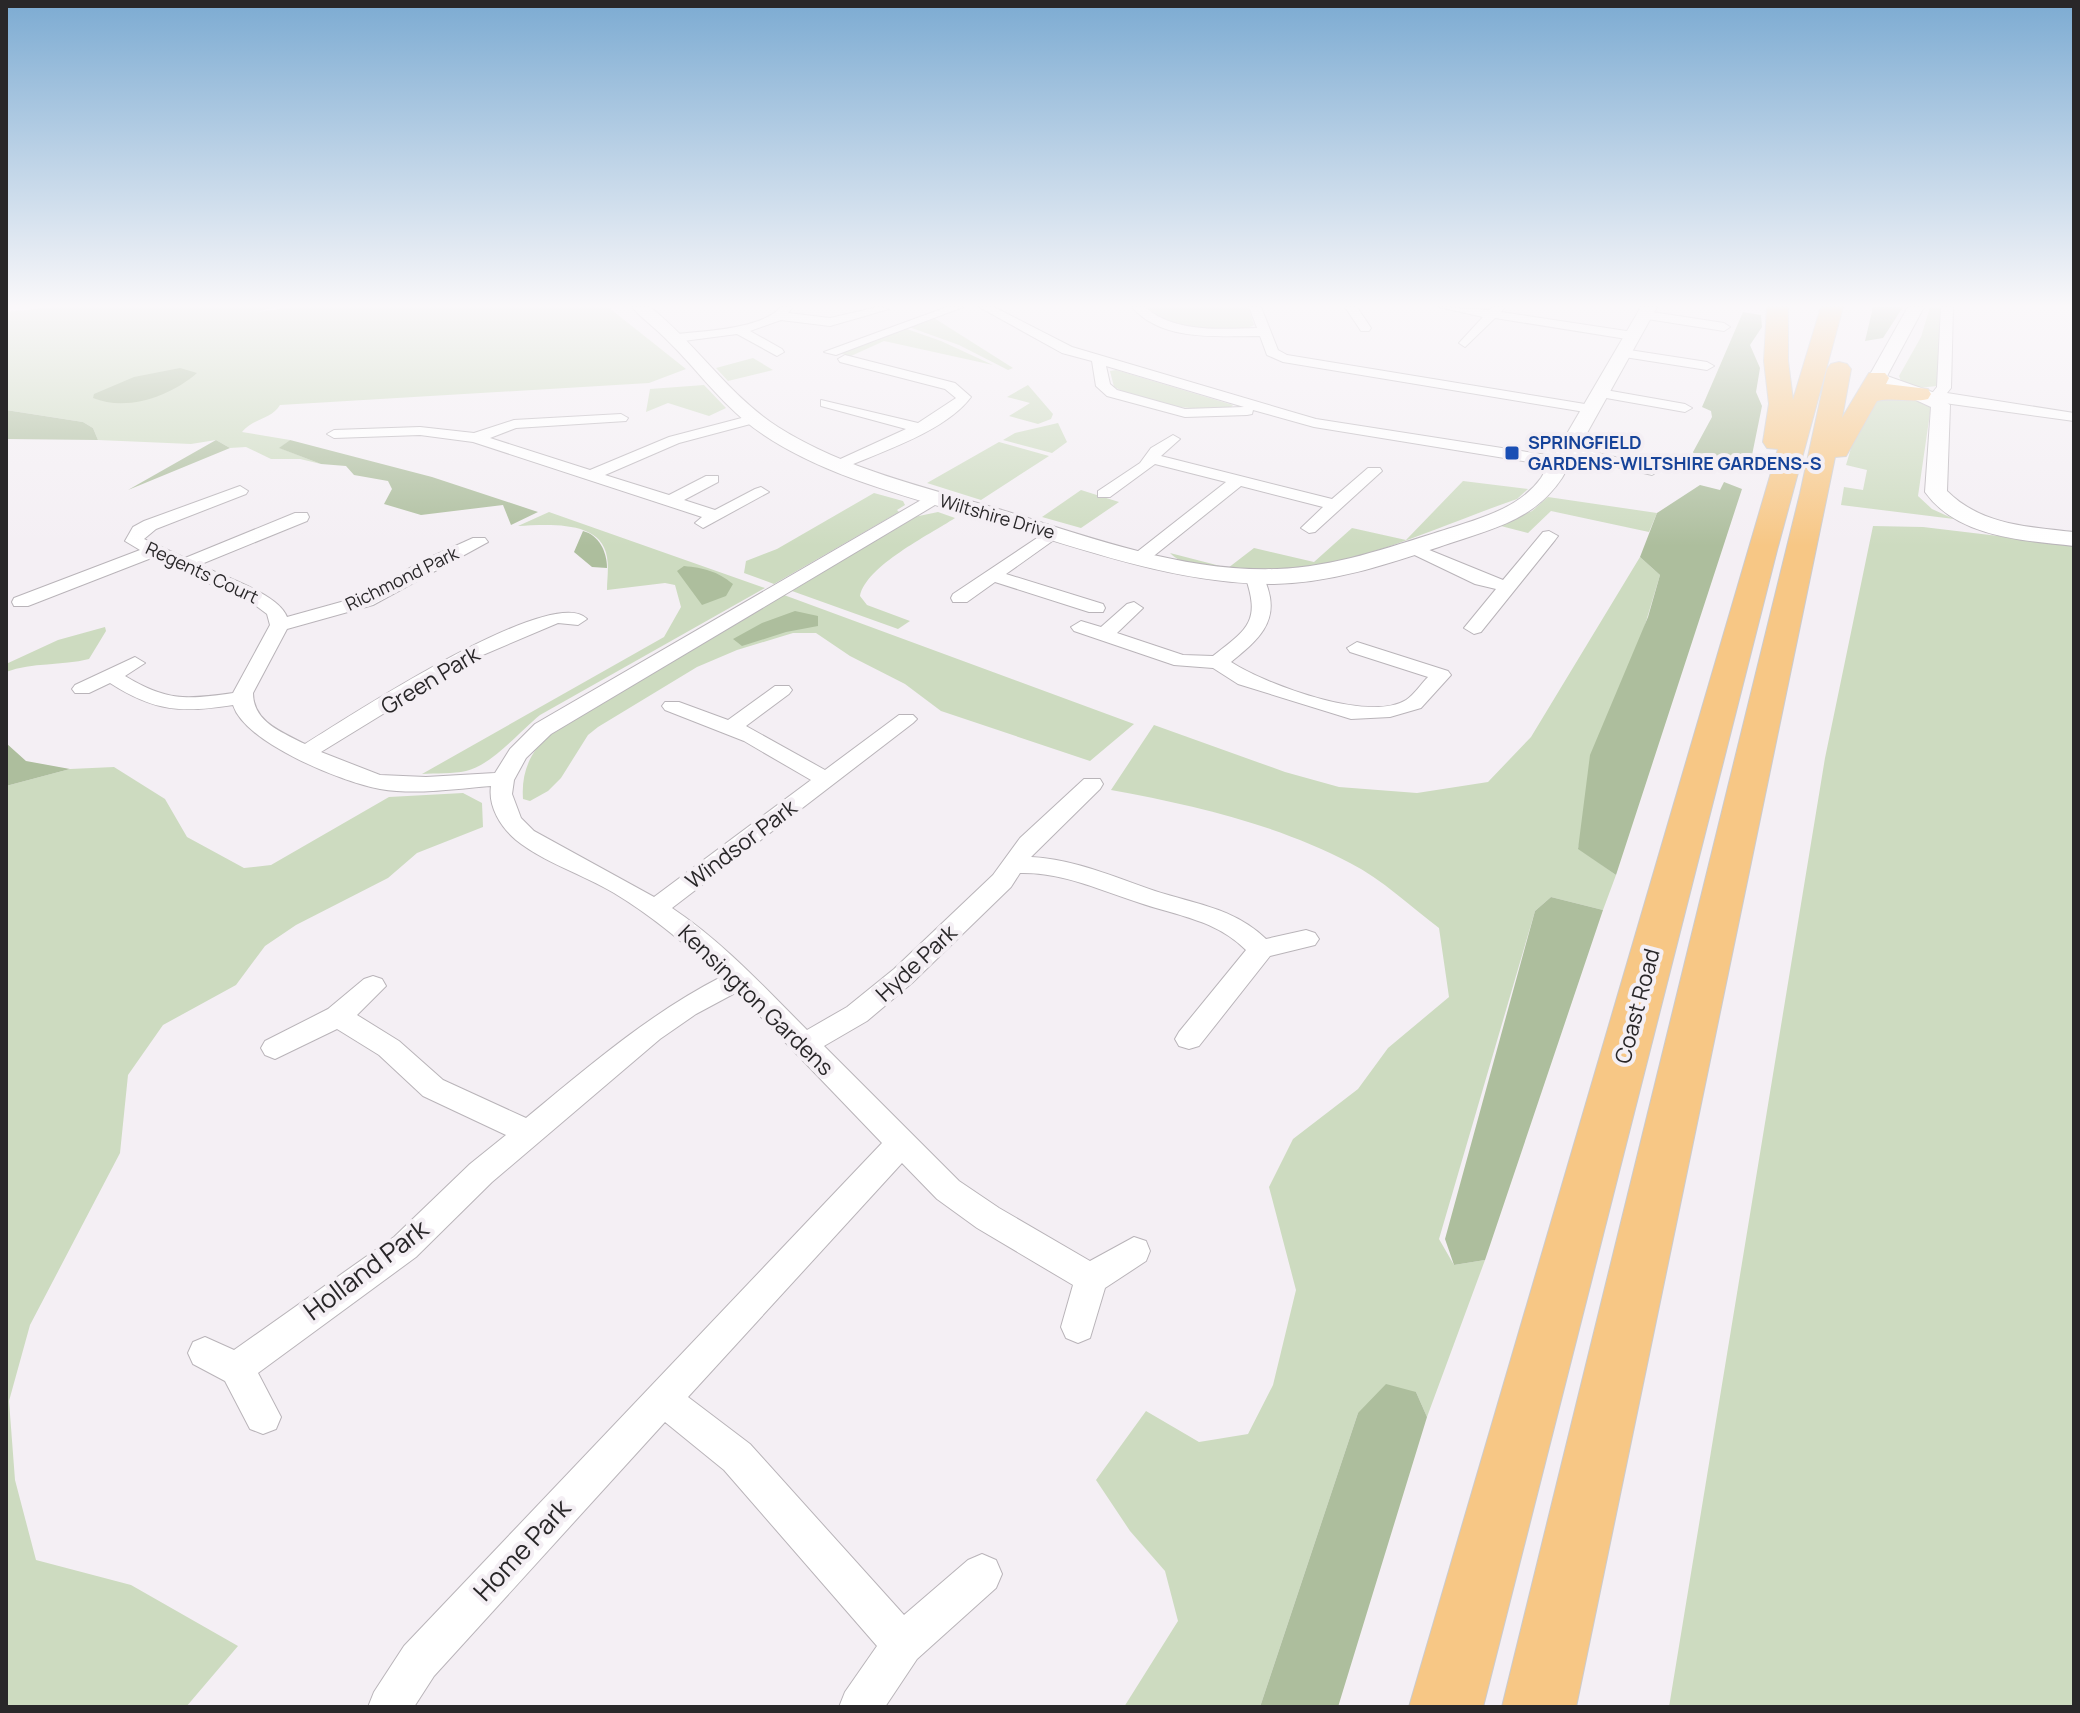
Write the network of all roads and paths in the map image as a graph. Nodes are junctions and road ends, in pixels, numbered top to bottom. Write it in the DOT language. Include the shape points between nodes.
graph roads {
  1 [pos="717,387"];
  2 [pos="952,387"];
  3 [pos="1104,387"];
  4 [pos="1190,387"];
  5 [pos="1493,387"];
  6 [pos="1603,387"];
  7 [pos="1779,387"];
  8 [pos="1809,387"];
  9 [pos="1836,387"];
  10 [pos="1872,387"];
  11 [pos="1944,387"];
  12 [pos="1928,395"];
  13 [pos="1595,401"];
  14 [pos="826,403"];
  15 [pos="1685,408"];
  16 [pos="1269,410"];
  17 [pos="2074,417"];
  18 [pos="621,418"];
  19 [pos="753,419"];
  20 [pos="918,428"];
  21 [pos="334,434"];
  22 [pos="475,438"];
  23 [pos="1173,439"];
  24 [pos="1564,456"];
  25 [pos="1152,458"];
  26 [pos="841,464"];
  27 [pos="1652,470"];
  28 [pos="1374,471"];
  29 [pos="592,475"];
  30 [pos="712,479"];
  31 [pos="1238,480"];
  32 [pos="240,491"];
  33 [pos="761,492"];
  34 [pos="1104,494"];
  35 [pos="1814,494"];
  36 [pos="934,499"];
  37 [pos="671,501"];
  38 [pos="1334,505"];
  39 [pos="301,517"];
  40 [pos="1309,528"];
  41 [pos="1052,533"];
  42 [pos="1549,536"];
  43 [pos="2074,539"];
  44 [pos="501,543"];
  45 [pos="1411,549"];
  46 [pos="1762,550"];
  47 [pos="153,551"];
  48 [pos="1139,559"];
  49 [pos="183,565"];
  50 [pos="992,575"];
  51 [pos="1254,576"];
  52 [pos="1508,587"];
  53 [pos="960,598"];
  54 [pos="21,602"];
  55 [pos="1096,608"];
  56 [pos="1134,608"];
  57 [pos="578,619"];
  58 [pos="279,625"];
  59 [pos="1081,627"];
  60 [pos="1474,628"];
  61 [pos="1104,635"];
  62 [pos="1357,648"];
  63 [pos="1218,662"];
  64 [pos="135,663"];
  65 [pos="112,676"];
  66 [pos="82,689"];
  67 [pos="782,690"];
  68 [pos="242,698"];
  69 [pos="672,706"];
  70 [pos="906,719"];
  71 [pos="731,727"];
  72 [pos="307,752"];
  73 [pos="503,779"];
  74 [pos="826,780"];
  75 [pos="1092,784"];
  76 [pos="1014,865"];
  77 [pos="656,908"];
  78 [pos="1306,939"];
  79 [pos="1261,949"];
  80 [pos="740,979"];
  81 [pos="373,986"];
  82 [pos="338,1016"];
  83 [pos="1189,1039"];
  84 [pos="805,1044"];
  85 [pos="275,1048"];
  86 [pos="527,1133"];
  87 [pos="900,1144"];
  88 [pos="1134,1251"];
  89 [pos="1091,1279"];
  90 [pos="1078,1327"];
  91 [pos="205,1353"];
  92 [pos="237,1369"];
  93 [pos="663,1399"];
  94 [pos="263,1417"];
  95 [pos="982,1574"];
  96 [pos="902,1644"];
  97 [pos="389,1707"];
  98 [pos="860,1707"];
  99 [pos="1446,1707"];
  100 [pos="1539,1707"];
  1 -- 19 [label="street, Wiltshire Drive"];
  2 -- 20 [label="street" via="963,394 960,404"];
  3 -- 16 [label="street" via="1174,411"];
  4 -- 16 [label="street"];
  5 -- 13 [label="street"];
  6 -- 13 [label="street, Wiltshire Drive"];
  7 -- 46 [label="highway"];
  8 -- 46 [label="highway, Coast Road"];
  9 -- 35 [label="highway"];
  10 -- 12 [label="highway"];
  10 -- 35 [label="highway"];
  11 -- 12 [label="street"];
  12 -- 17 [label="street"];
  12 -- 43 [label="street" via="1941,405 1936,492 1947,506 1995,527"];
  13 -- 15 [label="street"];
  13 -- 24 [label="street, Wiltshire Drive"];
  14 -- 20 [label="street"];
  16 -- 24 [label="street" via="1348,430"];
  18 -- 22 [label="street" via="514,424"];
  19 -- 26 [label="street, Wiltshire Drive"];
  19 -- 29 [label="street" via="674,440"];
  20 -- 26 [label="street"];
  21 -- 22 [label="street" via="420,431"];
  22 -- 29 [label="street"];
  23 -- 25 [label="street"];
  24 -- 27 [label="street"];
  24 -- 45 [label="street, Wiltshire Drive" via="1540,494 1524,507"];
  25 -- 31 [label="street"];
  25 -- 34 [label="street"];
  26 -- 36 [label="street, Wiltshire Drive"];
  28 -- 38 [label="street"];
  29 -- 37 [label="street"];
  30 -- 37 [label="street"];
  31 -- 38 [label="street"];
  31 -- 48 [label="street"];
  32 -- 47 [label="street, Regents Court" via="139,531 134,541"];
  33 -- 37 [label="street" via="709,520"];
  35 -- 100 [label="highway"];
  36 -- 41 [label="street, Wiltshire Drive"];
  36 -- 73 [label="street" via="556,720 523,746"];
  38 -- 40 [label="street"];
  39 -- 49 [label="street"];
  41 -- 48 [label="street, Wiltshire Drive"];
  41 -- 50 [label="street"];
  42 -- 52 [label="street"];
  44 -- 58 [label="street, Richmond Park" via="474,538 366,601"];
  45 -- 51 [label="street, Wiltshire Drive" via="1331,571"];
  45 -- 52 [label="street"];
  46 -- 99 [label="highway, Coast Road"];
  47 -- 49 [label="street, Regents Court"];
  47 -- 54 [label="street"];
  48 -- 51 [label="street, Wiltshire Drive"];
  49 -- 58 [label="street, Regents Court" via="271,606"];
  50 -- 53 [label="street"];
  50 -- 55 [label="street"];
  51 -- 63 [label="street" via="1265,613"];
  52 -- 60 [label="street"];
  56 -- 61 [label="street"];
  57 -- 72 [label="street, Green Park" via="554,612 451,663"];
  58 -- 68 [label="street"];
  59 -- 61 [label="street"];
  61 -- 63 [label="street" via="1181,661"];
  62 -- 63 [label="street" via="1441,675 1414,704 1351,713 1245,680"];
  64 -- 65 [label="street"];
  65 -- 66 [label="street"];
  65 -- 68 [label="street" via="161,704"];
  67 -- 71 [label="street"];
  68 -- 72 [label="street" via="253,721"];
  69 -- 71 [label="street, Windsor Park"];
  70 -- 74 [label="street, Windsor Park"];
  71 -- 74 [label="street, Windsor Park"];
  72 -- 73 [label="street" via="343,772 379,782"];
  73 -- 77 [label="street, Kensington Gardens" via="502,807 515,827"];
  74 -- 77 [label="street, Windsor Park"];
  75 -- 76 [label="street, Hyde Park" via="1028,843"];
  76 -- 79 [label="street" via="1055,865 1149,898 1206,910 1235,925"];
  76 -- 84 [label="street, Hyde Park" via="875,1001"];
  77 -- 80 [label="street, Kensington Gardens"];
  78 -- 79 [label="street"];
  79 -- 83 [label="street"];
  80 -- 84 [label="street, Kensington Gardens"];
  80 -- 86 [label="street, Holland Park" via="669,1018"];
  81 -- 82 [label="street"];
  82 -- 85 [label="street"];
  82 -- 86 [label="street" via="389,1048 433,1088"];
  84 -- 87 [label="street, Kensington Gardens"];
  86 -- 92 [label="street, Holland Park" via="405,1247"];
  87 -- 89 [label="street, Kensington Gardens" via="968,1205"];
  87 -- 93 [label="street, Home Park"];
  88 -- 89 [label="street"];
  89 -- 90 [label="street"];
  91 -- 92 [label="street"];
  92 -- 94 [label="street"];
  93 -- 96 [label="street" via="761,1482"];
  93 -- 97 [label="street, Home Park" via="434,1645"];
  95 -- 96 [label="street"];
  96 -- 98 [label="street"];
}
